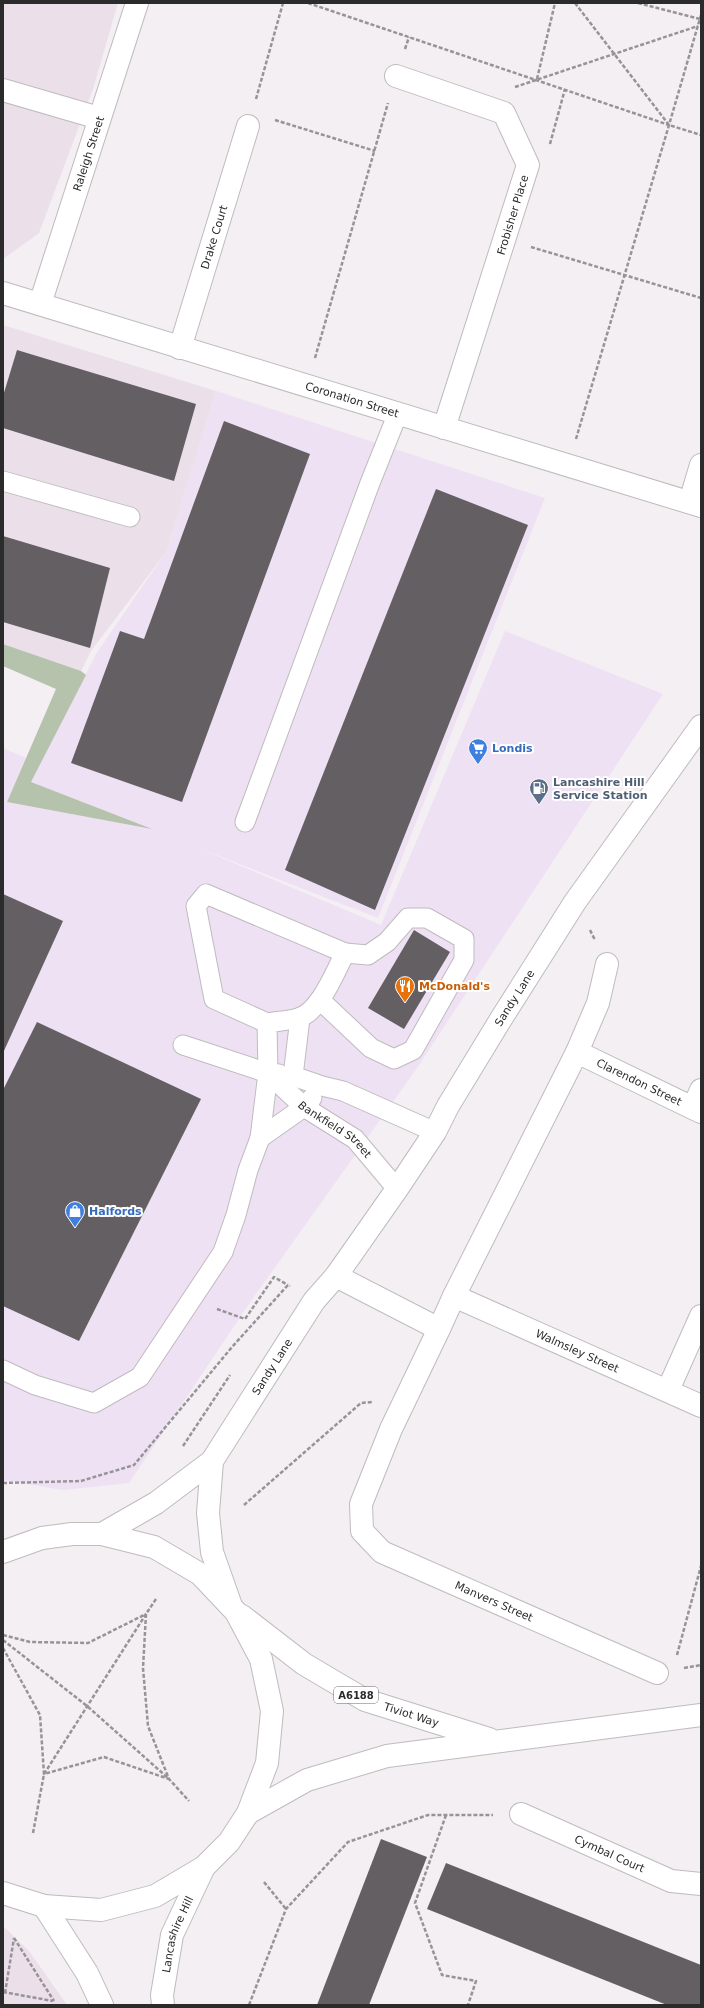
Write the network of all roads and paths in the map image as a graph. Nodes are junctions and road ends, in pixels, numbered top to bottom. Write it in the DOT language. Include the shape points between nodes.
graph roads {
  1 [pos="137,3"];
  2 [pos="282,3"];
  3 [pos="308,3"];
  4 [pos="555,3"];
  5 [pos="575,3"];
  6 [pos="638,3"];
  7 [pos="701,17"];
  8 [pos="698,26"];
  9 [pos="409,36"];
  10 [pos="614,54"];
  11 [pos="396,76"];
  12 [pos="537,79"];
  13 [pos="565,89"];
  14 [pos="3,90"];
  15 [pos="479,104"];
  16 [pos="100,118"];
  17 [pos="250,119"];
  18 [pos="669,125"];
  19 [pos="701,135"];
  20 [pos="375,151"];
  21 [pos="528,165"];
  22 [pos="506,240"];
  23 [pos="624,276"];
  24 [pos="3,293"];
  25 [pos="701,298"];
  26 [pos="40,304"];
  27 [pos="180,348"];
  28 [pos="307,386"];
  29 [pos="398,413"];
  30 [pos="444,428"];
  31 [pos="568,465"];
  32 [pos="701,465"];
  33 [pos="3,481"];
  34 [pos="696,504"];
  35 [pos="130,517"];
  36 [pos="701,726"];
  37 [pos="244,822"];
  38 [pos="345,953"];
  39 [pos="606,964"];
  40 [pos="320,1000"];
  41 [pos="300,1018"];
  42 [pos="267,1023"];
  43 [pos="183,1045"];
  44 [pos="577,1052"];
  45 [pos="268,1073"];
  46 [pos="293,1076"];
  47 [pos="322,1086"];
  48 [pos="698,1103"];
  49 [pos="304,1107"];
  50 [pos="435,1132"];
  51 [pos="260,1138"];
  52 [pos="397,1189"];
  53 [pos="336,1276"];
  54 [pos="288,1285"];
  55 [pos="454,1296"];
  56 [pos="192,1300"];
  57 [pos="314,1301"];
  58 [pos="276,1304"];
  59 [pos="701,1316"];
  60 [pos="440,1329"];
  61 [pos="3,1370"];
  62 [pos="231,1375"];
  63 [pos="668,1390"];
  64 [pos="405,1398"];
  65 [pos="701,1406"];
  66 [pos="183,1447"];
  67 [pos="212,1461"];
  68 [pos="3,1484"];
  69 [pos="244,1505"];
  70 [pos="102,1534"];
  71 [pos="3,1537"];
  72 [pos="42,1538"];
  73 [pos="3,1552"];
  74 [pos="701,1566"];
  75 [pos="156,1599"];
  76 [pos="233,1608"];
  77 [pos="146,1614"];
  78 [pos="3,1635"];
  79 [pos="3,1640"];
  80 [pos="3,1648"];
  81 [pos="666,1668"];
  82 [pos="87,1706"];
  83 [pos="701,1715"];
  84 [pos="494,1741"];
  85 [pos="44,1774"];
  86 [pos="169,1779"];
  87 [pos="189,1801"];
  88 [pos="248,1813"];
  89 [pos="521,1814"];
  90 [pos="446,1815"];
  91 [pos="33,1833"];
  92 [pos="204,1867"];
  93 [pos="264,1882"];
  94 [pos="701,1884"];
  95 [pos="3,1893"];
  96 [pos="44,1906"];
  97 [pos="286,1909"];
  98 [pos="4,1992"];
  99 [pos="102,2005"];
  100 [pos="163,2005"];
  101 [pos="249,2005"];
  102 [pos="468,2005"];
  1 -- 16 [label="street, Raleigh Street"];
  2 -- 17 [label="path"];
  3 -- 9 [label="path"];
  4 -- 12 [label="path"];
  5 -- 10 [label="path"];
  6 -- 7 [label="path"];
  7 -- 8 [label="path"];
  8 -- 10 [label="path"];
  8 -- 18 [label="path"];
  9 -- 11 [label="path"];
  9 -- 12 [label="path"];
  10 -- 12 [label="path"];
  10 -- 18 [label="path"];
  11 -- 15 [label="street, Frobisher Place"];
  11 -- 20 [label="path"];
  12 -- 13 [label="path"];
  12 -- 15 [label="path" via="506,90"];
  13 -- 18 [label="path"];
  13 -- 21 [label="path" via="548,152"];
  14 -- 16 [label="street"];
  15 -- 21 [label="street, Frobisher Place" via="504,113"];
  16 -- 26 [label="street, Raleigh Street"];
  17 -- 20 [label="path"];
  17 -- 27 [label="street, Drake Court"];
  18 -- 19 [label="path"];
  18 -- 23 [label="path"];
  20 -- 28 [label="path"];
  21 -- 22 [label="street, Frobisher Place"];
  22 -- 23 [label="path"];
  22 -- 30 [label="street, Frobisher Place"];
  23 -- 25 [label="path"];
  23 -- 31 [label="path"];
  24 -- 26 [label="street, Coronation Street"];
  26 -- 27 [label="street, Coronation Street"];
  27 -- 28 [label="street, Coronation Street"];
  28 -- 29 [label="street, Coronation Street"];
  29 -- 30 [label="street, Coronation Street"];
  29 -- 37 [label="lane"];
  30 -- 31 [label="street, Coronation Street"];
  31 -- 34 [label="street, Coronation Street"];
  32 -- 34 [label="street"];
  33 -- 35 [label="lane"];
  36 -- 50 [label="street, Sandy Lane" via="575,902 477,1059"];
  38 -- 40 [label="lane"];
  38 -- 40 [label="lane" via="368,955 387,942 408,918 427,918 464,940 464,960 413,1050 394,1059 371,1048"];
  38 -- 42 [label="lane" via="206,894 196,906 214,998"];
  39 -- 44 [label="street" via="598,1003"];
  40 -- 41 [label="lane"];
  41 -- 42 [label="lane"];
  41 -- 46 [label="lane"];
  42 -- 45 [label="lane"];
  43 -- 45 [label="lane, Bankfield Street"];
  44 -- 48 [label="street, Clarendon Street"];
  44 -- 55 [label="street"];
  45 -- 46 [label="lane, Bankfield Street"];
  45 -- 49 [label="lane, Bankfield Street"];
  45 -- 51 [label="lane"];
  46 -- 47 [label="lane, Bankfield Street"];
  47 -- 49 [label="lane"];
  47 -- 50 [label="lane" via="343,1091"];
  49 -- 51 [label="lane"];
  49 -- 52 [label="lane, Bankfield Street" via="355,1139"];
  50 -- 52 [label="street, Sandy Lane"];
  51 -- 56 [label="lane" via="223,1252"];
  52 -- 53 [label="street, Sandy Lane"];
  53 -- 57 [label="street, Sandy Lane"];
  53 -- 60 [label="street"];
  54 -- 56 [label="path" via="274,1277 245,1319"];
  54 -- 57 [label="path"];
  54 -- 58 [label="path"];
  54 -- 68 [label="path" via="232,1346 134,1465 81,1482"];
  55 -- 60 [label="street"];
  55 -- 63 [label="street, Walmsley Street"];
  56 -- 61 [label="lane" via="140,1377 94,1403 35,1385"];
  57 -- 67 [label="street, Sandy Lane"];
  59 -- 63 [label="street"];
  60 -- 64 [label="street"];
  62 -- 66 [label="path"];
  63 -- 65 [label="street, Walmsley Street"];
  64 -- 69 [label="path" via="361,1403"];
  64 -- 81 [label="street, Manvers Street" via="361,1504 362,1531 382,1552"];
  67 -- 70 [label="street, Sandy Lane" via="156,1503"];
  67 -- 76 [label="street, Sandy Lane" via="208,1513 212,1552"];
  70 -- 72 [label="street"];
  70 -- 76 [label="street" via="154,1547 200,1574"];
  71 -- 72 [label="street"];
  72 -- 73 [label="street"];
  74 -- 81 [label="path"];
  75 -- 77 [label="path"];
  76 -- 84 [label="street, Tiviot Way / A6188" via="304,1664 365,1700"];
  76 -- 88 [label="street" via="261,1659 272,1711 267,1763"];
  77 -- 78 [label="path" via="88,1643 30,1642"];
  77 -- 82 [label="path"];
  77 -- 86 [label="path" via="143,1668 148,1726"];
  79 -- 82 [label="path"];
  80 -- 85 [label="path" via="40,1715"];
  82 -- 85 [label="path"];
  82 -- 86 [label="path"];
  83 -- 84 [label="street, Tiviot Way / A6188"];
  84 -- 88 [label="street, Tiviot Way / A6188" via="380,1758 307,1780"];
  85 -- 86 [label="path" via="104,1757"];
  85 -- 91 [label="path"];
  86 -- 87 [label="path"];
  88 -- 92 [label="street" via="229,1842"];
  89 -- 90 [label="path"];
  89 -- 94 [label="street, Cymbal Court" via="671,1881"];
  90 -- 97 [label="path" via="428,1815 348,1842"];
  90 -- 102 [label="path" via="414,1903 442,1975 476,1981"];
  92 -- 96 [label="street" via="156,1896 101,1910"];
  92 -- 100 [label="street, Lancashire Hill" via="172,1935 162,1995"];
  93 -- 97 [label="path"];
  95 -- 96 [label="street"];
  96 -- 99 [label="street" via="86,1973"];
  97 -- 101 [label="path"];
  98 -- 98 [label="path" via="9,1969 14,1938 54,2001"];
}
